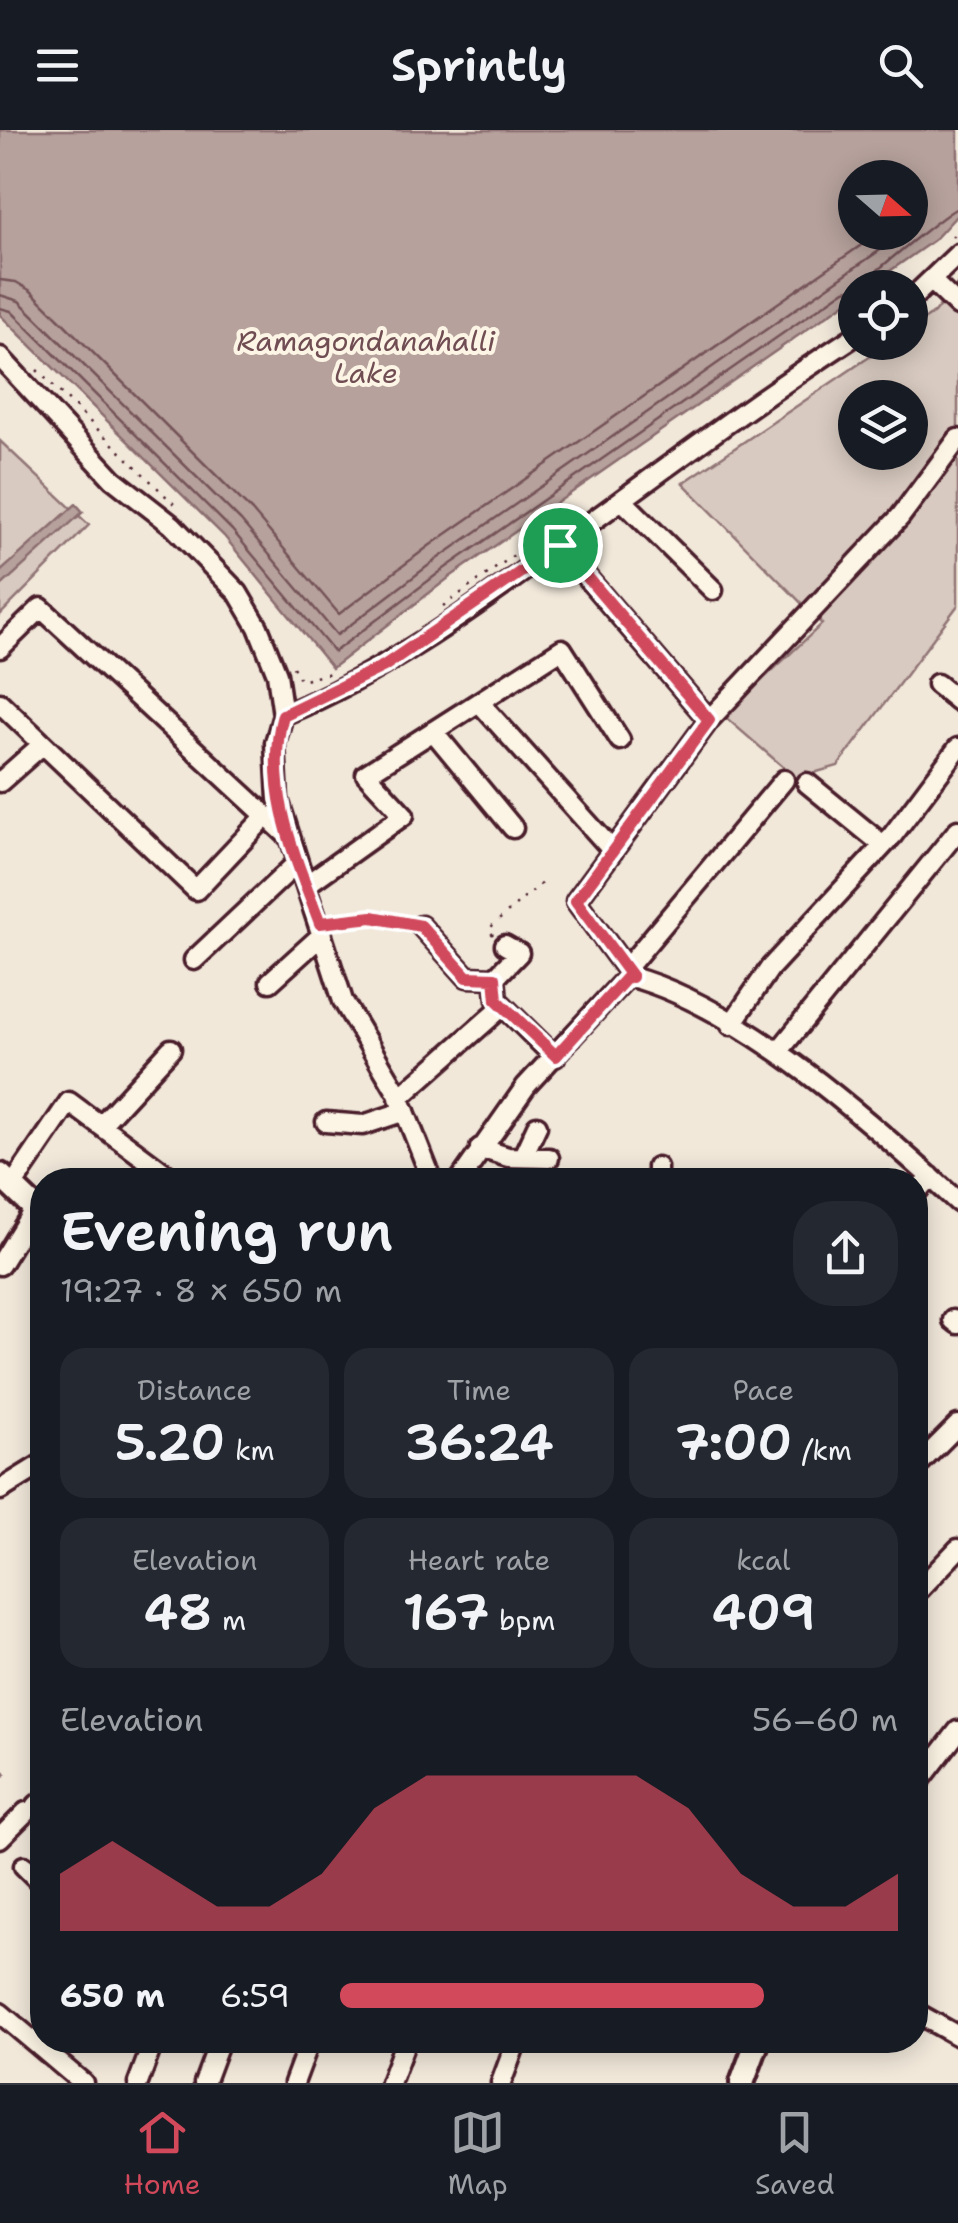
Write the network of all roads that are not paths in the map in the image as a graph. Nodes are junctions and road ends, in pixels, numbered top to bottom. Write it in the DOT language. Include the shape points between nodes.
graph roads {
  1 [pos="958,254"];
  2 [pos="932,281"];
  3 [pos="928,284"];
  4 [pos="958,306"];
  5 [pos="838,348"];
  6 [pos="0,357"];
  7 [pos="958,438"];
  8 [pos="622,500"];
  9 [pos="560,545"];
  10 [pos="712,590"];
  11 [pos="0,648"];
  12 [pos="938,684"];
  13 [pos="958,701"];
  14 [pos="479,702"];
  15 [pos="0,703"];
  16 [pos="283,715"];
  17 [pos="709,720"];
  18 [pos="433,732"];
  19 [pos="620,740"];
  20 [pos="43,744"];
  21 [pos="958,748"];
  22 [pos="784,780"];
  23 [pos="0,782"];
  24 [pos="808,783"];
  25 [pos="266,816"];
  26 [pos="514,828"];
  27 [pos="958,830"];
  28 [pos="290,838"];
  29 [pos="883,845"];
  30 [pos="613,851"];
  31 [pos="298,862"];
  32 [pos="306,885"];
  33 [pos="421,926"];
  34 [pos="322,929"];
  35 [pos="505,945"];
  36 [pos="194,960"];
  37 [pos="629,973"];
  38 [pos="495,978"];
  39 [pos="270,982"];
  40 [pos="503,1006"];
  41 [pos="731,1025"];
  42 [pos="171,1049"];
  43 [pos="778,1052"];
  44 [pos="556,1056"];
  45 [pos="402,1105"];
  46 [pos="326,1122"];
  47 [pos="101,1125"];
  48 [pos="537,1126"];
  49 [pos="480,1148"];
  50 [pos="522,1156"];
  51 [pos="549,1158"];
  52 [pos="158,1168"];
  53 [pos="427,1168"];
  54 [pos="468,1168"];
  55 [pos="920,1168"];
  56 [pos="930,1176"];
  57 [pos="928,1178"];
  58 [pos="6,1180"];
  59 [pos="958,1202"];
  60 [pos="30,1203"];
  61 [pos="30,1224"];
  62 [pos="0,1265"];
  63 [pos="958,1425"];
  64 [pos="928,1455"];
  65 [pos="30,1470"];
  66 [pos="3,1484"];
  67 [pos="958,1550"];
  68 [pos="928,1581"];
  69 [pos="956,1740"];
  70 [pos="928,1772"];
  71 [pos="30,1811"];
  72 [pos="0,1838"];
  73 [pos="24,1866"];
  74 [pos="30,1872"];
  75 [pos="0,2013"];
  76 [pos="928,2019"];
  77 [pos="958,2036"];
  78 [pos="30,2038"];
  79 [pos="47,2053"];
  80 [pos="149,2053"];
  81 [pos="215,2053"];
  82 [pos="305,2053"];
  83 [pos="401,2053"];
  84 [pos="512,2053"];
  85 [pos="753,2053"];
  86 [pos="83,2083"];
  87 [pos="138,2083"];
  88 [pos="204,2083"];
  89 [pos="294,2083"];
  90 [pos="390,2083"];
  91 [pos="501,2083"];
  92 [pos="742,2083"];
  1 -- 2 [label="street"];
  2 -- 3 [label="street"];
  2 -- 4 [label="street"];
  5 -- 8 [label="street"];
  6 -- 16 [label="street" via="113,479 172,525 238,592 277,674"];
  7 -- 17 [label="street" via="900,517"];
  8 -- 9 [label="street"];
  8 -- 10 [label="street"];
  9 -- 16 [label="street" via="384,666"];
  9 -- 17 [label="street"];
  11 -- 25 [label="street" via="41,608"];
  12 -- 13 [label="street"];
  14 -- 18 [label="street"];
  14 -- 19 [label="street" via="562,649"];
  14 -- 30 [label="street"];
  15 -- 20 [label="street"];
  16 -- 28 [label="street" via="275,743 277,780"];
  17 -- 30 [label="street"];
  18 -- 26 [label="street"];
  18 -- 32 [label="street" via="366,774 404,815"];
  20 -- 23 [label="street"];
  20 -- 25 [label="street" via="196,890"];
  21 -- 29 [label="street"];
  22 -- 37 [label="street"];
  24 -- 29 [label="street"];
  25 -- 28 [label="street"];
  27 -- 43 [label="street"];
  28 -- 31 [label="street"];
  29 -- 41 [label="street" via="770,968"];
  30 -- 37 [label="street" via="576,901"];
  31 -- 32 [label="street"];
  31 -- 36 [label="street"];
  32 -- 34 [label="street"];
  33 -- 38 [label="street" via="467,977"];
  34 -- 39 [label="street"];
  34 -- 45 [label="street" via="343,1000"];
  35 -- 38 [label="street" via="518,954"];
  37 -- 41 [label="street"];
  37 -- 44 [label="street"];
  38 -- 40 [label="street"];
  40 -- 44 [label="street"];
  40 -- 45 [label="street"];
  41 -- 43 [label="street"];
  42 -- 47 [label="street"];
  43 -- 55 [label="street"];
  44 -- 49 [label="street"];
  45 -- 46 [label="street" via="363,1125"];
  45 -- 53 [label="street"];
  47 -- 52 [label="street"];
  47 -- 58 [label="street" via="69,1102"];
  48 -- 50 [label="street"];
  49 -- 50 [label="street"];
  49 -- 54 [label="street"];
  50 -- 51 [label="street"];
  56 -- 57 [label="street"];
  56 -- 59 [label="street"];
  58 -- 60 [label="main road"];
  61 -- 62 [label="street"];
  63 -- 64 [label="street"];
  65 -- 66 [label="street"];
  67 -- 68 [label="street"];
  69 -- 70 [label="street"];
  71 -- 72 [label="street"];
  73 -- 74 [label="street"];
  75 -- 78 [label="street"];
  76 -- 77 [label="street"];
  79 -- 86 [label="street"];
  80 -- 87 [label="street"];
  81 -- 88 [label="street"];
  82 -- 89 [label="street"];
  83 -- 90 [label="street"];
  84 -- 91 [label="street"];
  85 -- 92 [label="main road"];
}
